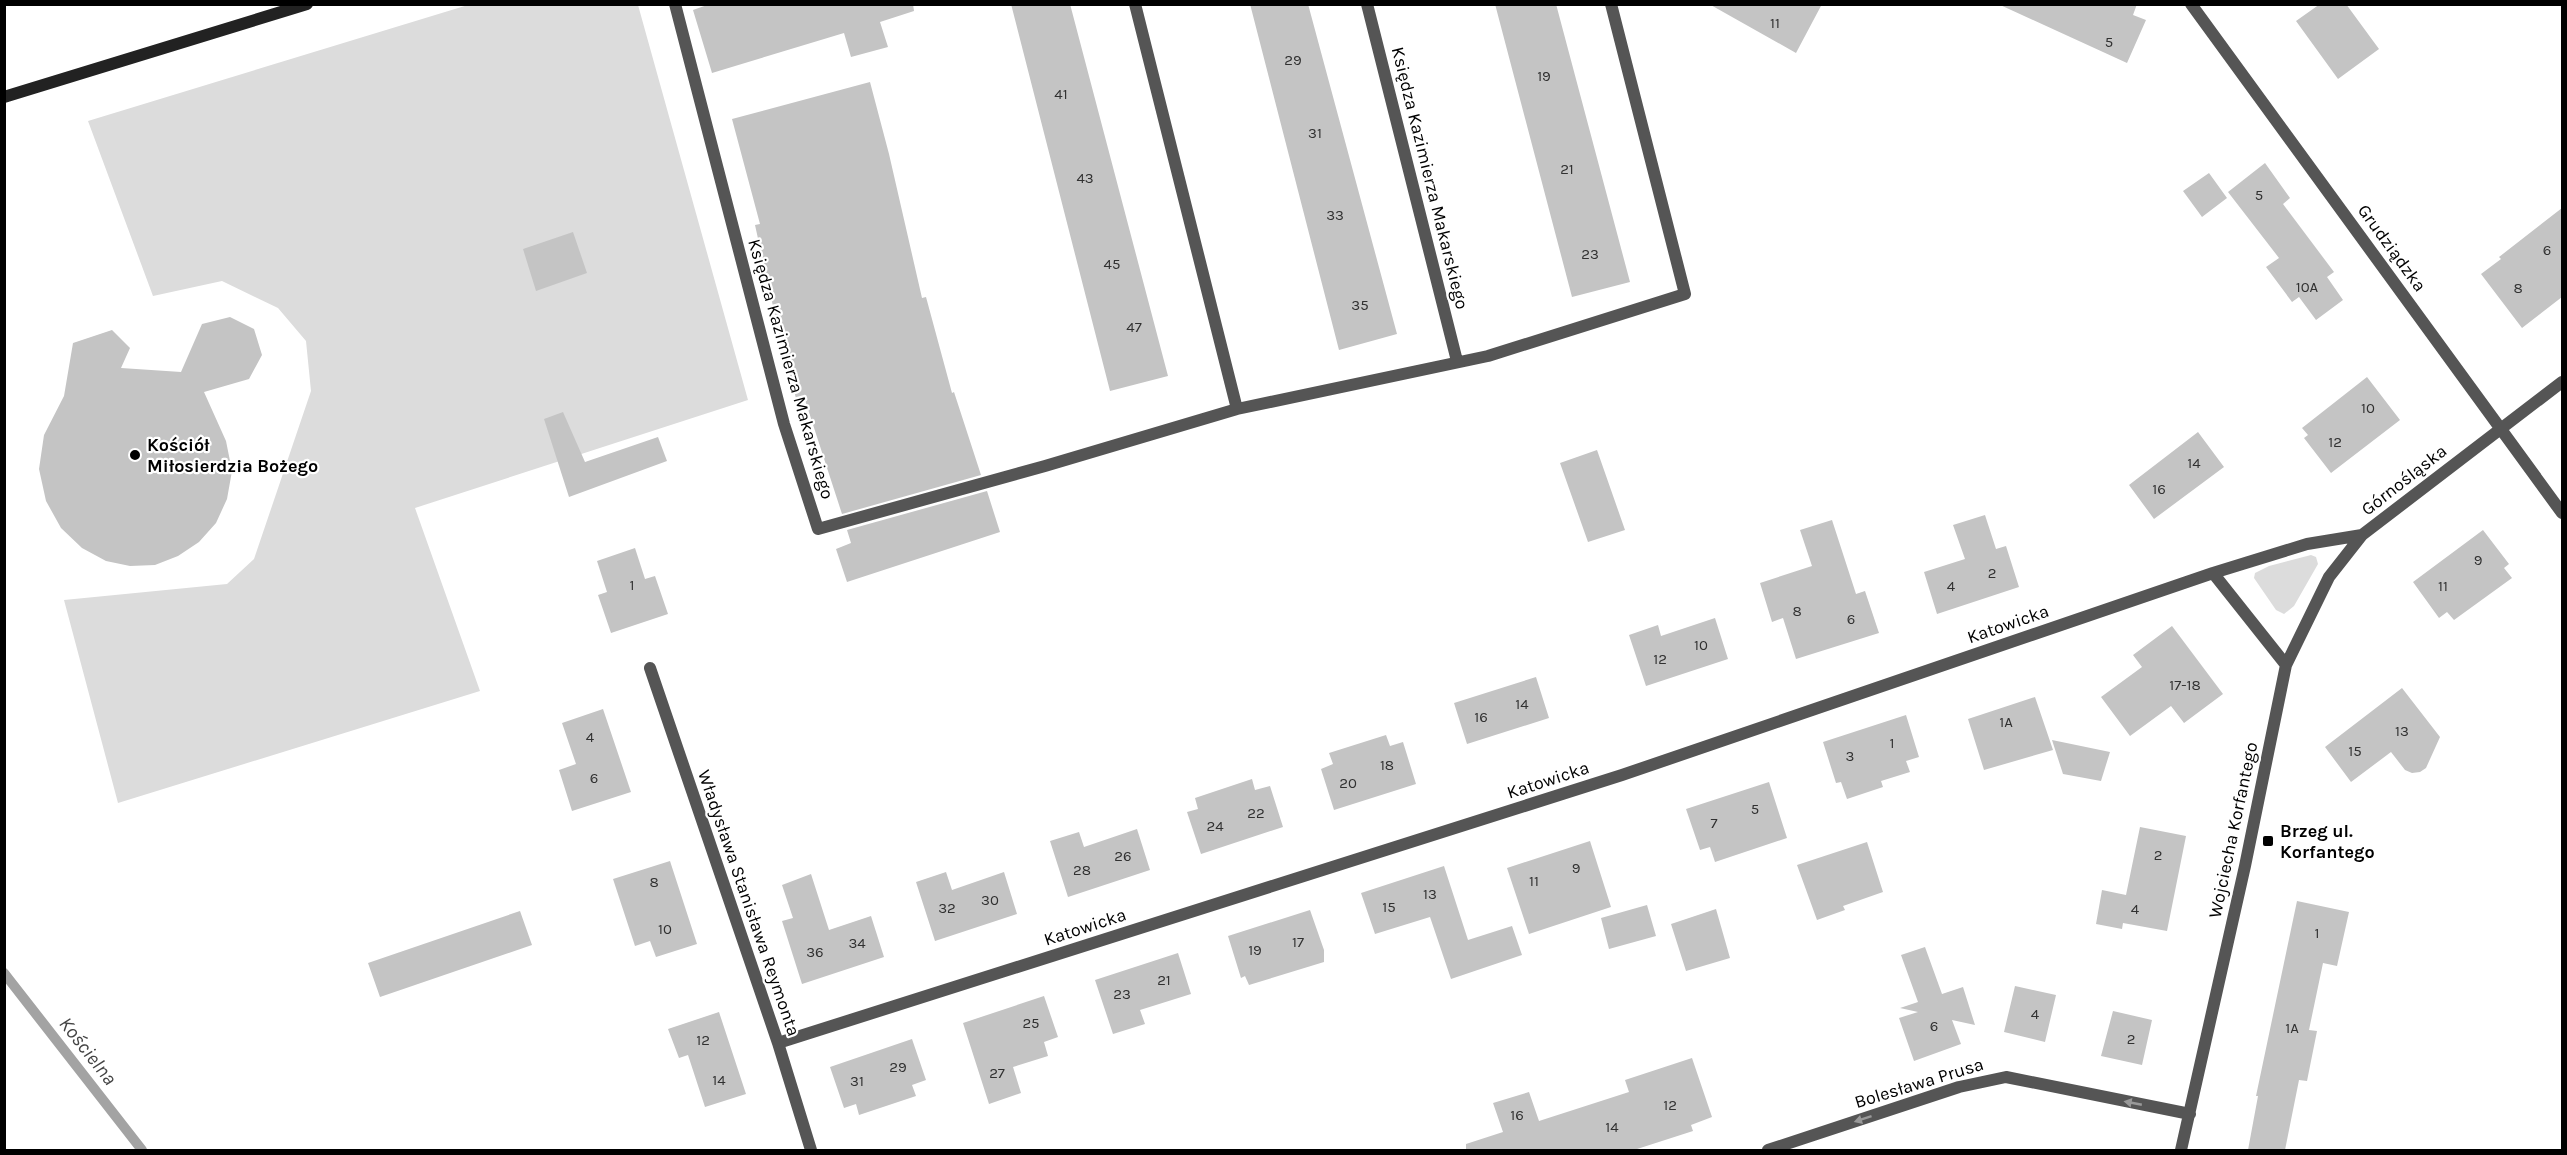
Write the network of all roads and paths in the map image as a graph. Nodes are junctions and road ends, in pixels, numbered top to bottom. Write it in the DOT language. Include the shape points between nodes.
graph roads {
  1 [pos="307,4"];
  2 [pos="675,4"];
  3 [pos="1135,4"];
  4 [pos="1367,4"];
  5 [pos="1611,4"];
  6 [pos="2191,4"];
  7 [pos="4,97"];
  8 [pos="1458,361"];
  9 [pos="2562,381"];
  10 [pos="1237,409"];
  11 [pos="2501,428"];
  12 [pos="2562,513"];
  13 [pos="2362,535"];
  14 [pos="2213,573"];
  15 [pos="2286,665"];
  16 [pos="650,668"];
  17 [pos="778,1043"];
  18 [pos="2190,1114"];
  19 [pos="811,1150"];
  20 [pos="1768,1150"];
  21 [pos="2181,1150"];
  1 -- 7 [label="street"];
  2 -- 10 [label="street, Księdza Kazimierza Makarskiego" via="784,424 818,529"];
  3 -- 10 [label="street"];
  4 -- 8 [label="street, Księdza Kazimierza Makarskiego"];
  5 -- 8 [label="street, Księdza Kazimierza Makarskiego" via="1685,294 1488,356"];
  6 -- 11 [label="street, Grudziądzka"];
  8 -- 10 [label="street, Księdza Kazimierza Makarskiego"];
  9 -- 11 [label="street, Górnośląska"];
  11 -- 12 [label="street, Grudziądzka"];
  11 -- 13 [label="street, Górnośląska"];
  13 -- 14 [label="street, Górnośląska" via="2307,544"];
  13 -- 15 [label="street, Wojciecha Korfantego" via="2330,577"];
  14 -- 15 [label="street"];
  14 -- 17 [label="street, Katowicka" via="1622,775"];
  15 -- 18 [label="street, Wojciecha Korfantego"];
  16 -- 17 [label="street, Władysława Stanisława Reymonta"];
  17 -- 19 [label="street, Władysława Stanisława Reymonta"];
  18 -- 20 [label="street, Bolesława Prusa, one-way" via="2006,1077 1959,1087"];
  18 -- 21 [label="street, Wojciecha Korfantego"];
}
